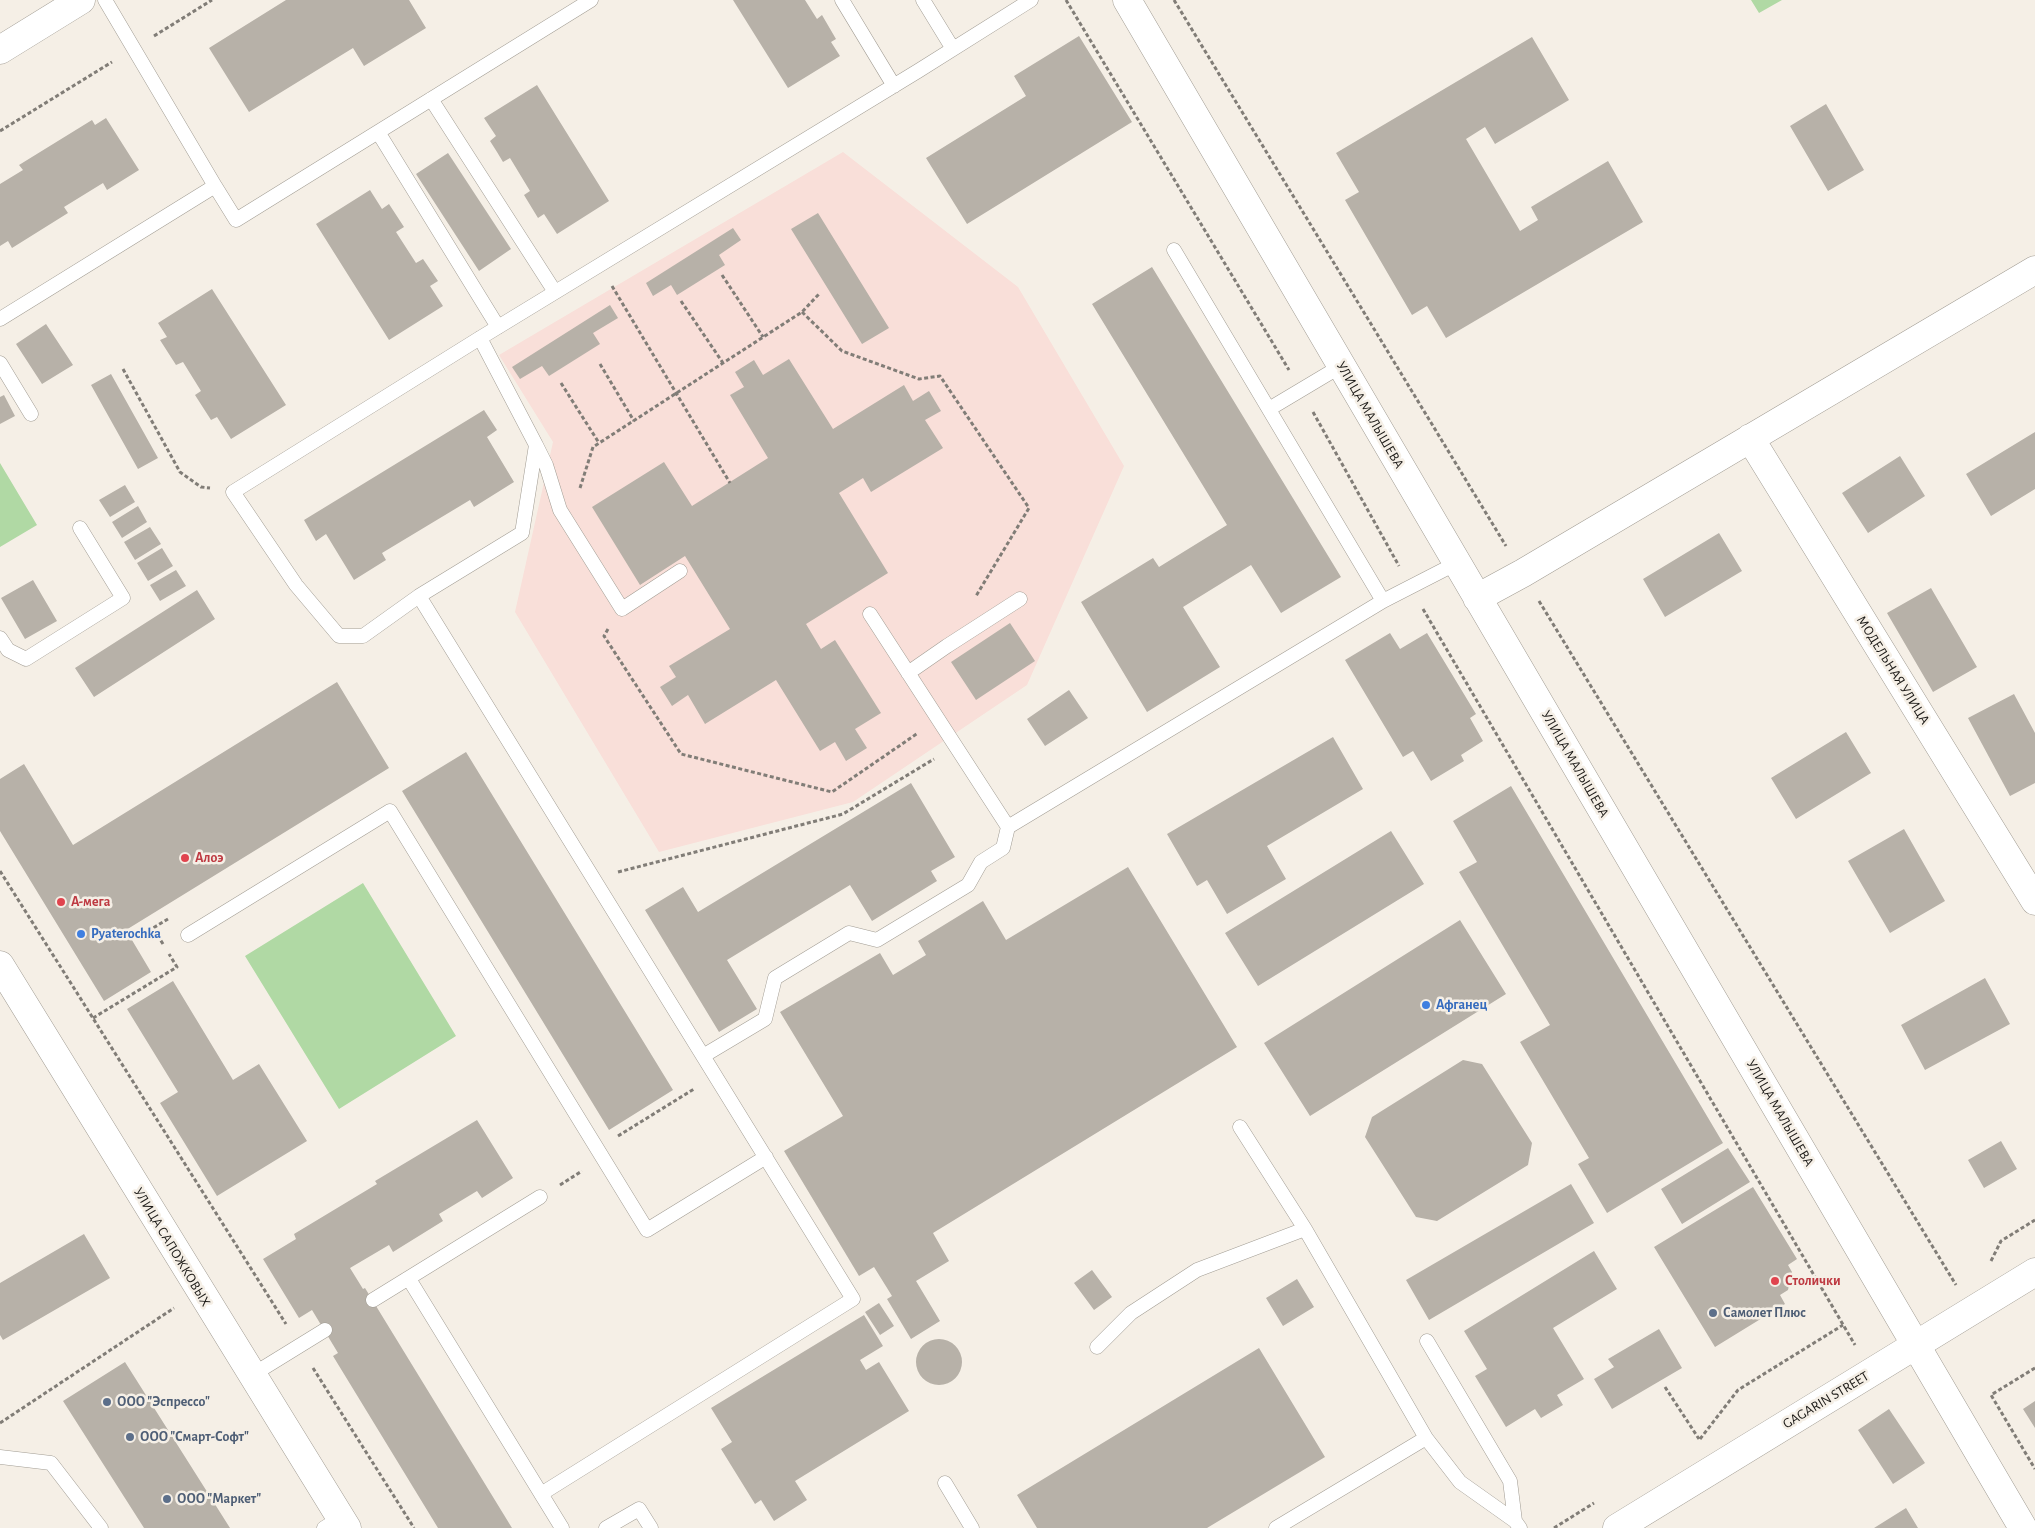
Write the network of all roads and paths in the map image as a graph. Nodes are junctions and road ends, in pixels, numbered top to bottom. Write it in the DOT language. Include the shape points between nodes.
graph roads {
  1 [pos="81,0"];
  2 [pos="106,0"];
  3 [pos="212,0"];
  4 [pos="591,0"];
  5 [pos="842,0"];
  6 [pos="923,0"];
  7 [pos="1031,0"];
  8 [pos="1066,0"];
  9 [pos="1127,0"];
  10 [pos="1174,0"];
  11 [pos="133,49"];
  12 [pos="953,49"];
  13 [pos="0,50"];
  14 [pos="894,86"];
  15 [pos="431,100"];
  16 [pos="0,131"];
  17 [pos="378,132"];
  18 [pos="215,186"];
  19 [pos="1174,250"];
  20 [pos="600,265"];
  21 [pos="2035,270"];
  22 [pos="722,275"];
  23 [pos="555,292"];
  24 [pos="820,294"];
  25 [pos="681,301"];
  26 [pos="802,312"];
  27 [pos="0,319"];
  28 [pos="498,327"];
  29 [pos="763,337"];
  30 [pos="480,338"];
  31 [pos="0,363"];
  32 [pos="723,363"];
  33 [pos="600,364"];
  34 [pos="1341,366"];
  35 [pos="123,369"];
  36 [pos="561,383"];
  37 [pos="1301,390"];
  38 [pos="676,394"];
  39 [pos="1269,410"];
  40 [pos="31,414"];
  41 [pos="634,421"];
  42 [pos="1750,438"];
  43 [pos="599,443"];
  44 [pos="536,446"];
  45 [pos="730,483"];
  46 [pos="233,492"];
  47 [pos="560,510"];
  48 [pos="80,528"];
  49 [pos="1457,563"];
  50 [pos="680,571"];
  51 [pos="1523,573"];
  52 [pos="1411,588"];
  53 [pos="420,596"];
  54 [pos="976,597"];
  55 [pos="1477,598"];
  56 [pos="1020,599"];
  57 [pos="1383,601"];
  58 [pos="622,609"];
  59 [pos="870,614"];
  60 [pos="0,638"];
  61 [pos="4,653"];
  62 [pos="908,673"];
  63 [pos="939,718"];
  64 [pos="956,746"];
  65 [pos="1008,828"];
  66 [pos="0,871"];
  67 [pos="594,878"];
  68 [pos="2035,901"];
  69 [pos="170,918"];
  70 [pos="188,935"];
  71 [pos="0,965"];
  72 [pos="93,1018"];
  73 [pos="703,1056"];
  74 [pos="716,1076"];
  75 [pos="1240,1127"];
  76 [pos="612,1139"];
  77 [pos="766,1157"];
  78 [pos="602,1158"];
  79 [pos="540,1197"];
  80 [pos="1304,1229"];
  81 [pos="2035,1272"];
  82 [pos="408,1279"];
  83 [pos="1958,1288"];
  84 [pos="199,1292"];
  85 [pos="373,1300"];
  86 [pos="1843,1325"];
  87 [pos="324,1330"];
  88 [pos="1427,1341"];
  89 [pos="1915,1344"];
  90 [pos="299,1346"];
  91 [pos="1096,1347"];
  92 [pos="2035,1368"];
  93 [pos="1872,1373"];
  94 [pos="252,1375"];
  95 [pos="1665,1387"];
  96 [pos="0,1424"];
  97 [pos="1426,1438"];
  98 [pos="1699,1439"];
  99 [pos="1691,1444"];
  100 [pos="0,1457"];
  101 [pos="1718,1466"];
  102 [pos="2035,1469"];
  103 [pos="945,1483"];
  104 [pos="541,1494"];
  105 [pos="1597,1502"];
  106 [pos="1518,1524"];
  107 [pos="337,1525"];
  108 [pos="101,1528"];
  109 [pos="414,1528"];
  110 [pos="562,1528"];
  111 [pos="606,1528"];
  112 [pos="651,1528"];
  113 [pos="972,1528"];
  114 [pos="1276,1528"];
  115 [pos="1554,1528"];
  116 [pos="1617,1528"];
  117 [pos="2023,1528"];
  1 -- 13 [label="street"];
  2 -- 11 [label="lane"];
  3 -- 11 [label="path"];
  4 -- 15 [label="lane"];
  5 -- 14 [label="lane"];
  6 -- 12 [label="lane"];
  7 -- 12 [label="lane"];
  8 -- 37 [label="path"];
  9 -- 34 [label="street, УЛИЦА МАЛЫШЕВА"];
  10 -- 51 [label="path"];
  11 -- 16 [label="path"];
  11 -- 18 [label="lane"];
  12 -- 14 [label="lane"];
  14 -- 20 [label="lane"];
  15 -- 17 [label="lane"];
  15 -- 23 [label="lane"];
  17 -- 18 [label="lane" via="236,220"];
  17 -- 28 [label="lane"];
  18 -- 27 [label="lane"];
  19 -- 39 [label="lane"];
  20 -- 23 [label="lane"];
  20 -- 38 [label="path"];
  21 -- 42 [label="street"];
  22 -- 29 [label="path"];
  23 -- 28 [label="lane"];
  24 -- 26 [label="path"];
  25 -- 32 [label="path"];
  26 -- 29 [label="path"];
  26 -- 54 [label="path" via="842,351 919,379 940,376 1030,508"];
  28 -- 30 [label="lane"];
  29 -- 32 [label="path"];
  30 -- 44 [label="lane"];
  30 -- 46 [label="lane"];
  31 -- 40 [label="lane"];
  32 -- 38 [label="path"];
  33 -- 41 [label="path"];
  34 -- 37 [label="lane"];
  34 -- 49 [label="street, УЛИЦА МАЛЫШЕВА"];
  35 -- 46 [label="path" via="180,472 201,487"];
  36 -- 43 [label="path"];
  37 -- 39 [label="lane"];
  37 -- 52 [label="path"];
  38 -- 41 [label="path"];
  38 -- 45 [label="path"];
  39 -- 57 [label="lane"];
  41 -- 43 [label="path"];
  42 -- 51 [label="street"];
  42 -- 68 [label="street, МОДЕЛЬНАЯ УЛИЦА"];
  43 -- 47 [label="path" via="593,447 577,499"];
  44 -- 47 [label="lane" via="546,465"];
  44 -- 53 [label="lane" via="522,533"];
  46 -- 53 [label="lane" via="296,585 340,636 363,636"];
  47 -- 58 [label="lane"];
  48 -- 61 [label="lane" via="124,598 26,659"];
  49 -- 52 [label="lane"];
  49 -- 55 [label="street, УЛИЦА МАЛЫШЕВА"];
  50 -- 58 [label="lane"];
  51 -- 55 [label="street"];
  51 -- 83 [label="path"];
  52 -- 57 [label="lane"];
  52 -- 86 [label="path"];
  53 -- 67 [label="lane"];
  55 -- 89 [label="street, УЛИЦА МАЛЫШЕВА"];
  56 -- 62 [label="lane"];
  57 -- 65 [label="lane"];
  58 -- 63 [label="path" via="604,636 681,754 832,792"];
  59 -- 62 [label="lane"];
  60 -- 61 [label="lane"];
  62 -- 63 [label="lane"];
  63 -- 64 [label="lane"];
  64 -- 65 [label="lane"];
  64 -- 67 [label="path" via="843,814"];
  65 -- 73 [label="lane" via="1003,848 981,862 968,885 877,940 849,933 775,978 765,1019"];
  66 -- 72 [label="path"];
  67 -- 73 [label="lane"];
  69 -- 72 [label="path" via="153,928 177,967"];
  70 -- 78 [label="lane" via="390,811"];
  71 -- 84 [label="street, УЛИЦА САПОЖКОВЫХ"];
  72 -- 90 [label="path"];
  73 -- 74 [label="lane"];
  74 -- 76 [label="path"];
  74 -- 77 [label="lane"];
  75 -- 80 [label="lane"];
  77 -- 78 [label="lane" via="647,1230"];
  77 -- 104 [label="lane" via="853,1299"];
  78 -- 79 [label="path"];
  79 -- 82 [label="lane"];
  80 -- 91 [label="lane" via="1196,1270 1131,1313"];
  80 -- 97 [label="lane"];
  81 -- 89 [label="street, GAGARIN STREET"];
  82 -- 85 [label="lane"];
  82 -- 104 [label="lane"];
  84 -- 94 [label="street, УЛИЦА САПОЖКОВЫХ"];
  84 -- 96 [label="path"];
  86 -- 93 [label="path"];
  86 -- 98 [label="path" via="1738,1390"];
  87 -- 90 [label="lane"];
  88 -- 106 [label="lane" via="1510,1481"];
  89 -- 93 [label="street, GAGARIN STREET"];
  89 -- 117 [label="street, УЛИЦА МАЛЫШЕВА"];
  90 -- 94 [label="lane"];
  90 -- 109 [label="path"];
  92 -- 102 [label="path" via="1991,1395"];
  93 -- 101 [label="street, GAGARIN STREET"];
  94 -- 107 [label="street, УЛИЦА САПОЖКОВЫХ"];
  95 -- 98 [label="path"];
  97 -- 106 [label="lane" via="1460,1482"];
  97 -- 114 [label="lane"];
  98 -- 99 [label="path"];
  98 -- 101 [label="path"];
  100 -- 108 [label="lane" via="52,1463"];
  101 -- 116 [label="street, GAGARIN STREET"];
  103 -- 113 [label="lane"];
  104 -- 110 [label="lane"];
  105 -- 115 [label="path"];
  111 -- 112 [label="lane" via="638,1508"];
}
